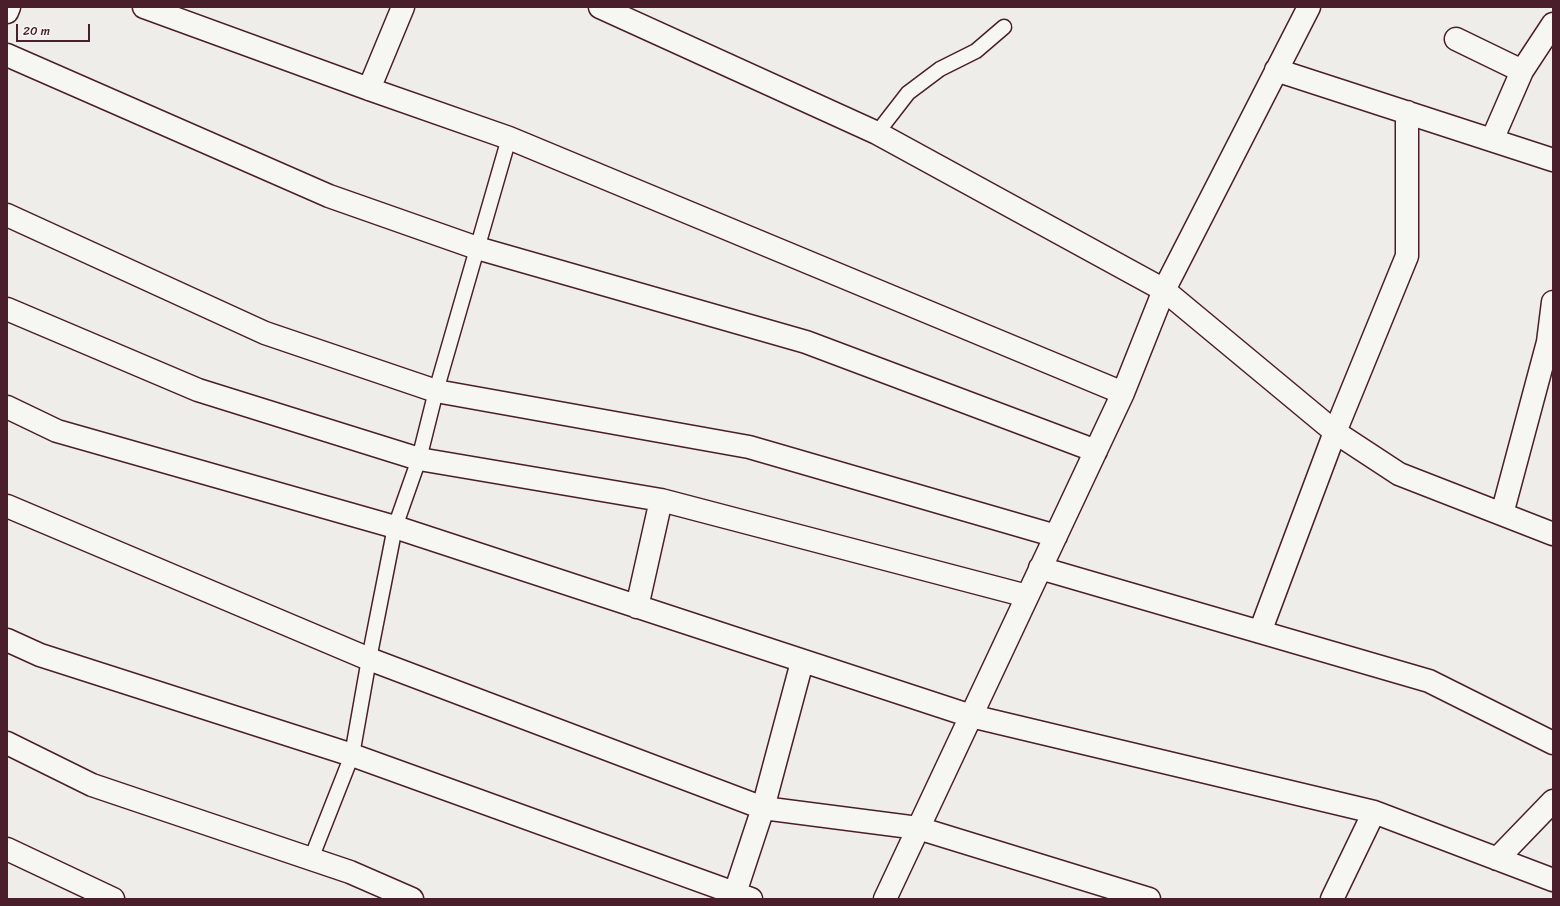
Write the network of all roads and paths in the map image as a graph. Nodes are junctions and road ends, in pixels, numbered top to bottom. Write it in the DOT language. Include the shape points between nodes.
graph roads {
  1 [pos="9,7"];
  2 [pos="144,7"];
  3 [pos="403,7"];
  4 [pos="1309,7"];
  5 [pos="604,8"];
  6 [pos="7,12"];
  7 [pos="1553,24"];
  8 [pos="1004,27"];
  9 [pos="1456,39"];
  10 [pos="7,55"];
  11 [pos="1276,70"];
  12 [pos="1522,71"];
  13 [pos="369,89"];
  14 [pos="1407,112"];
  15 [pos="877,133"];
  16 [pos="509,138"];
  17 [pos="1492,140"];
  18 [pos="1553,160"];
  19 [pos="7,215"];
  20 [pos="477,248"];
  21 [pos="1164,290"];
  22 [pos="1553,302"];
  23 [pos="7,309"];
  24 [pos="436,391"];
  25 [pos="1122,393"];
  26 [pos="7,407"];
  27 [pos="1335,432"];
  28 [pos="1096,451"];
  29 [pos="419,459"];
  30 [pos="661,500"];
  31 [pos="7,506"];
  32 [pos="1502,514"];
  33 [pos="395,527"];
  34 [pos="1553,534"];
  35 [pos="1056,536"];
  36 [pos="1040,568"];
  37 [pos="1027,596"];
  38 [pos="637,607"];
  39 [pos="1260,632"];
  40 [pos="7,640"];
  41 [pos="369,659"];
  42 [pos="802,662"];
  43 [pos="971,716"];
  44 [pos="7,743"];
  45 [pos="1553,744"];
  46 [pos="352,755"];
  47 [pos="1553,801"];
  48 [pos="763,808"];
  49 [pos="1374,812"];
  50 [pos="918,828"];
  51 [pos="7,849"];
  52 [pos="311,859"];
  53 [pos="1498,859"];
  54 [pos="1553,880"];
  55 [pos="740,897"];
  56 [pos="113,899"];
  57 [pos="412,899"];
  58 [pos="885,899"];
  59 [pos="1149,899"];
  60 [pos="1332,899"];
  1 -- 6 [label="street"];
  2 -- 13 [label="street"];
  3 -- 13 [label="street"];
  4 -- 11 [label="street"];
  5 -- 15 [label="street"];
  7 -- 12 [label="street"];
  8 -- 15 [label="lane" via="976,51 940,69 908,93"];
  9 -- 12 [label="street"];
  10 -- 20 [label="street" via="329,196"];
  11 -- 14 [label="street"];
  11 -- 21 [label="street"];
  12 -- 17 [label="street"];
  13 -- 16 [label="street"];
  14 -- 17 [label="street"];
  14 -- 27 [label="street" via="1408,256"];
  15 -- 21 [label="street"];
  16 -- 20 [label="lane"];
  16 -- 25 [label="street"];
  17 -- 18 [label="street"];
  19 -- 24 [label="street" via="265,333"];
  20 -- 24 [label="lane"];
  20 -- 28 [label="street" via="806,342"];
  21 -- 25 [label="street"];
  21 -- 27 [label="street"];
  22 -- 32 [label="street" via="1548,342"];
  23 -- 29 [label="street" via="198,390"];
  24 -- 29 [label="lane"];
  24 -- 35 [label="street" via="749,447"];
  25 -- 28 [label="street"];
  26 -- 33 [label="street" via="57,431"];
  27 -- 32 [label="street" via="1399,474"];
  27 -- 39 [label="street"];
  28 -- 35 [label="street"];
  29 -- 30 [label="street"];
  29 -- 33 [label="lane"];
  30 -- 37 [label="street"];
  30 -- 38 [label="street"];
  31 -- 41 [label="street"];
  32 -- 34 [label="street"];
  33 -- 38 [label="street"];
  33 -- 41 [label="lane"];
  35 -- 36 [label="street"];
  36 -- 37 [label="street"];
  36 -- 39 [label="street"];
  37 -- 43 [label="street"];
  38 -- 42 [label="street"];
  39 -- 45 [label="street" via="1429,681"];
  40 -- 46 [label="street" via="40,655"];
  41 -- 46 [label="lane"];
  41 -- 48 [label="street"];
  42 -- 43 [label="street"];
  42 -- 48 [label="street"];
  43 -- 49 [label="street"];
  43 -- 50 [label="street"];
  44 -- 52 [label="street" via="92,785"];
  46 -- 52 [label="lane"];
  46 -- 55 [label="street"];
  47 -- 53 [label="street"];
  48 -- 50 [label="street"];
  48 -- 55 [label="street"];
  49 -- 53 [label="street"];
  49 -- 60 [label="street"];
  50 -- 58 [label="street"];
  50 -- 59 [label="street"];
  51 -- 56 [label="street"];
  52 -- 57 [label="street" via="350,872"];
  53 -- 54 [label="street"];
}
